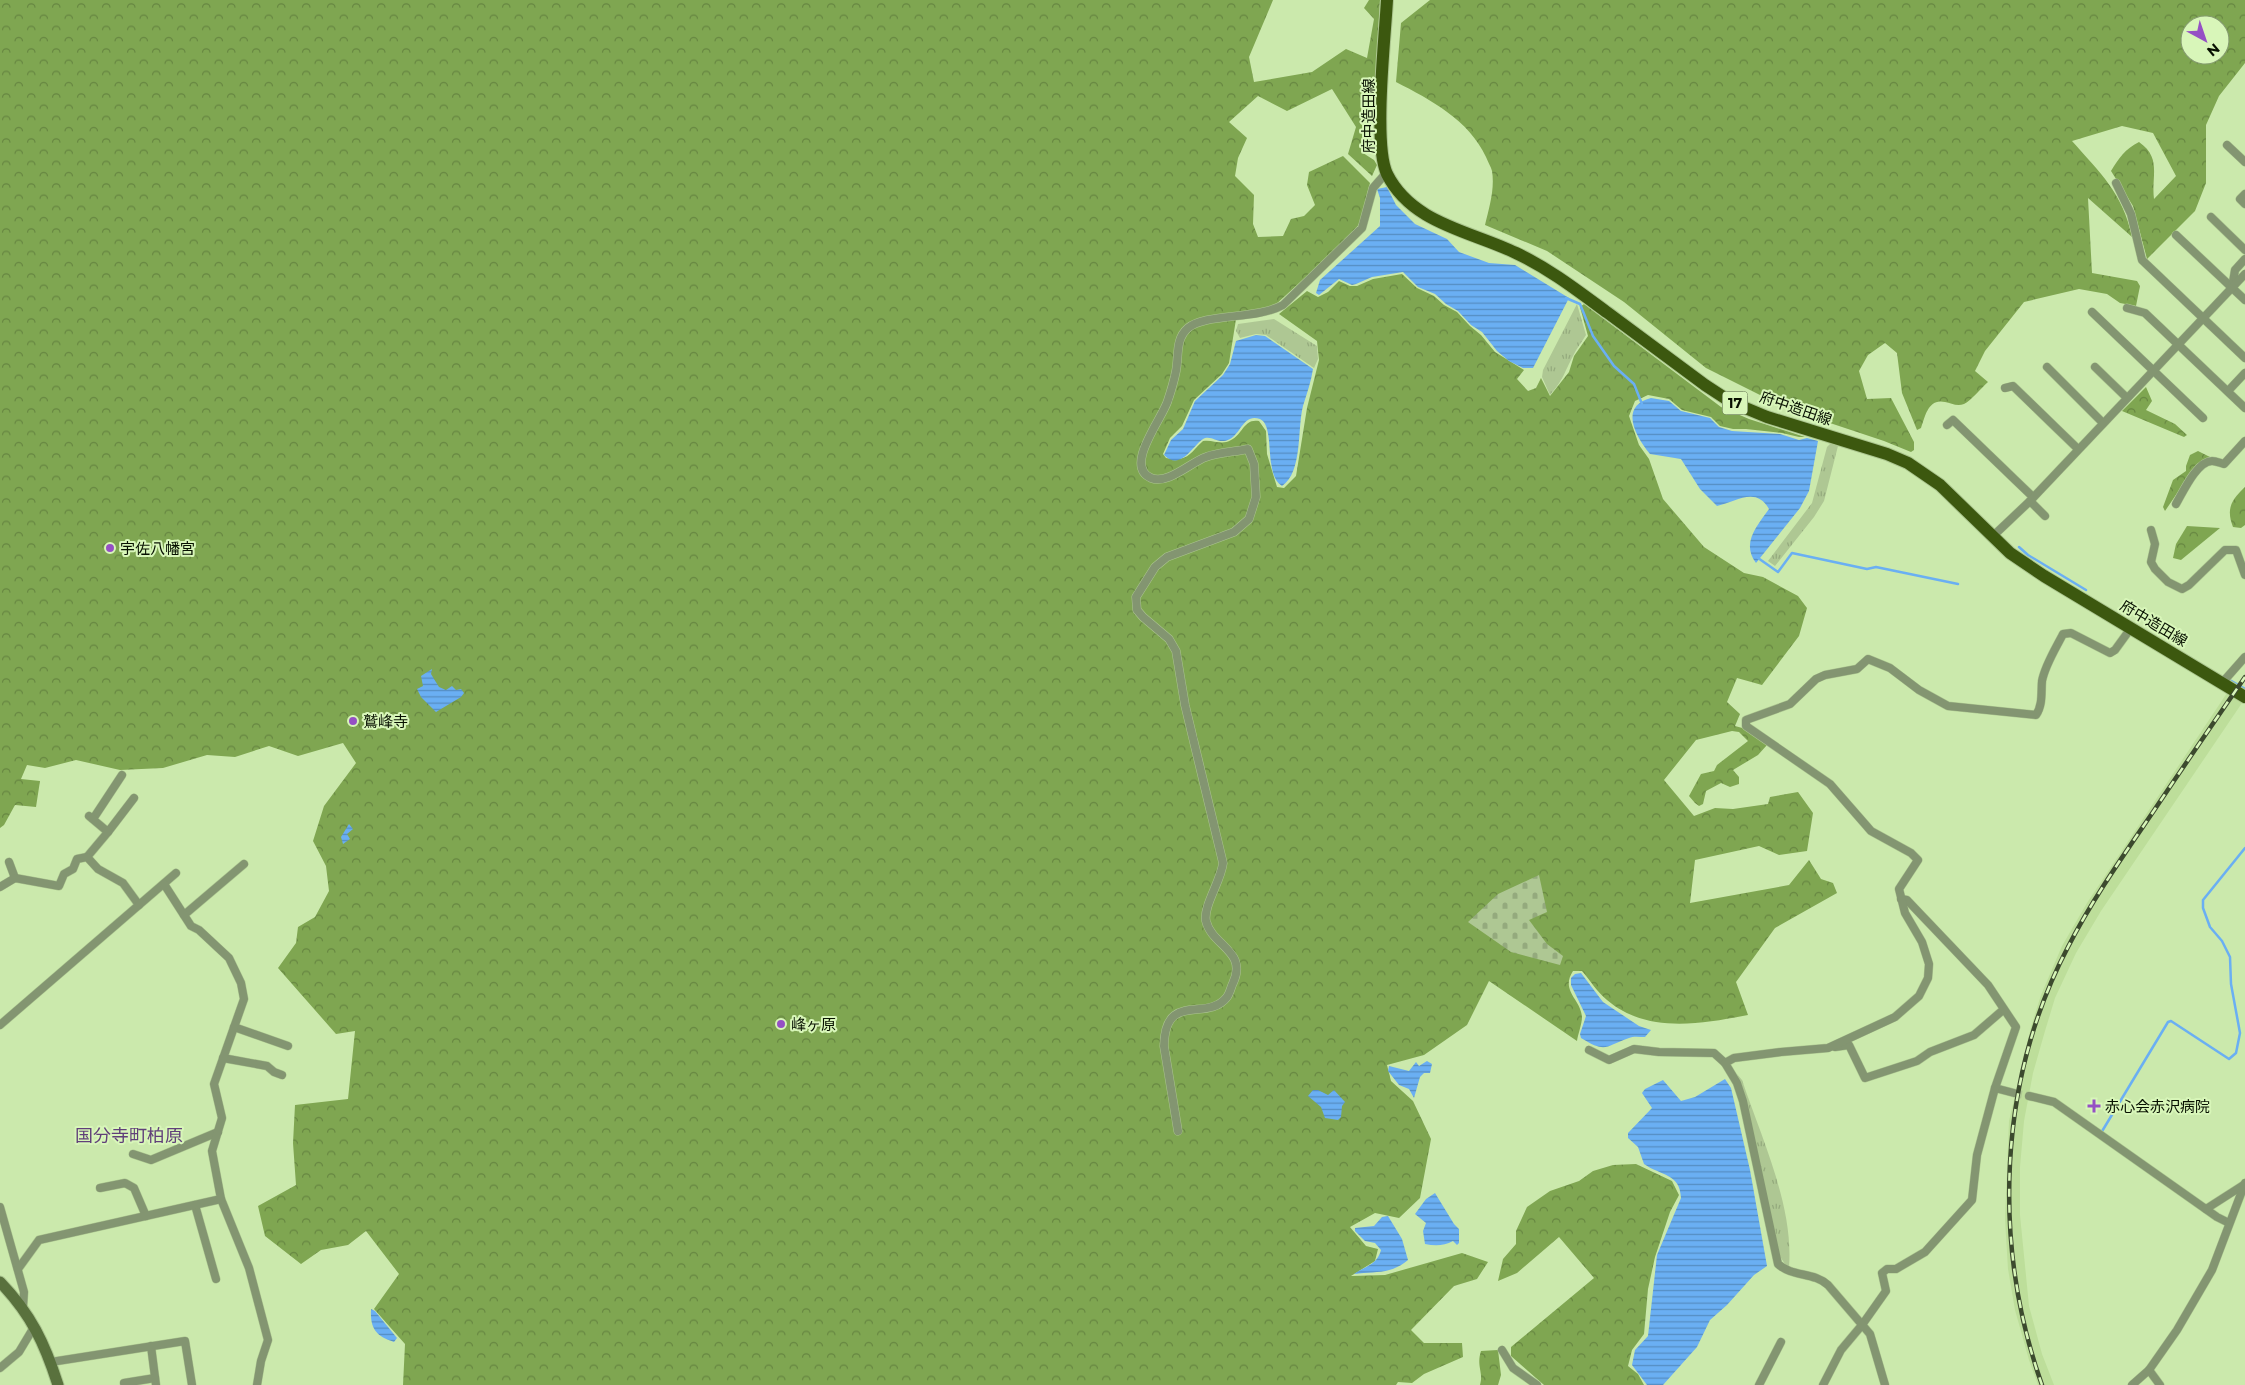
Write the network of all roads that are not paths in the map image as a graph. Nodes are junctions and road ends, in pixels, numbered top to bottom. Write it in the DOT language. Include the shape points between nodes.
graph roads {
  1 [pos="1387,0"];
  2 [pos="2227,145"];
  3 [pos="2245,162"];
  4 [pos="1387,172"];
  5 [pos="2116,183"];
  6 [pos="2245,194"];
  7 [pos="2245,204"];
  8 [pos="2211,217"];
  9 [pos="2176,235"];
  10 [pos="2245,250"];
  11 [pos="2245,259"];
  12 [pos="2245,274"];
  13 [pos="2232,288"];
  14 [pos="2245,300"];
  15 [pos="2127,308"];
  16 [pos="2092,312"];
  17 [pos="2203,318"];
  18 [pos="2178,345"];
  19 [pos="2245,358"];
  20 [pos="2047,367"];
  21 [pos="2095,367"];
  22 [pos="2153,371"];
  23 [pos="2245,373"];
  24 [pos="2005,388"];
  25 [pos="2228,391"];
  26 [pos="2127,398"];
  27 [pos="2245,408"];
  28 [pos="2203,418"];
  29 [pos="2103,423"];
  30 [pos="1947,425"];
  31 [pos="2245,441"];
  32 [pos="2078,449"];
  33 [pos="2032,499"];
  34 [pos="2176,504"];
  35 [pos="2046,516"];
  36 [pos="2151,530"];
  37 [pos="1992,537"];
  38 [pos="2245,575"];
  39 [pos="2131,628"];
  40 [pos="2245,657"];
  41 [pos="2222,683"];
  42 [pos="2245,697"];
  43 [pos="122,775"];
  44 [pos="134,798"];
  45 [pos="108,832"];
  46 [pos="87,857"];
  47 [pos="9,862"];
  48 [pos="244,864"];
  49 [pos="176,873"];
  50 [pos="15,878"];
  51 [pos="164,884"];
  52 [pos="0,887"];
  53 [pos="1901,899"];
  54 [pos="139,905"];
  55 [pos="184,916"];
  56 [pos="2003,1010"];
  57 [pos="0,1025"];
  58 [pos="234,1027"];
  59 [pos="288,1046"];
  60 [pos="1828,1048"];
  61 [pos="1589,1050"];
  62 [pos="223,1058"];
  63 [pos="1725,1063"];
  64 [pos="282,1074"];
  65 [pos="1994,1088"];
  66 [pos="2014,1093"];
  67 [pos="2029,1096"];
  68 [pos="1178,1131"];
  69 [pos="218,1132"];
  70 [pos="133,1154"];
  71 [pos="2245,1183"];
  72 [pos="100,1188"];
  73 [pos="220,1199"];
  74 [pos="195,1205"];
  75 [pos="0,1207"];
  76 [pos="2206,1209"];
  77 [pos="146,1216"];
  78 [pos="2229,1223"];
  79 [pos="18,1269"];
  80 [pos="216,1279"];
  81 [pos="0,1282"];
  82 [pos="23,1307"];
  83 [pos="1862,1325"];
  84 [pos="34,1327"];
  85 [pos="1780,1342"];
  86 [pos="151,1346"];
  87 [pos="1502,1350"];
  88 [pos="51,1362"];
  89 [pos="0,1368"];
  90 [pos="2149,1370"];
  91 [pos="155,1381"];
  92 [pos="124,1383"];
  93 [pos="58,1385"];
  94 [pos="192,1385"];
  95 [pos="257,1385"];
  96 [pos="1537,1385"];
  97 [pos="1759,1385"];
  98 [pos="1823,1385"];
  99 [pos="1885,1385"];
  100 [pos="2132,1385"];
  101 [pos="2160,1385"];
  1 -- 4 [label="main road, 府中造田線 / 17" via="1381,127"];
  2 -- 3 [label="street"];
  4 -- 37 [label="main road, 府中造田線 / 17" via="1412,206 1447,226 1516,253 1550,271 1731,402 1767,417 1887,454 1914,467 1940,485"];
  4 -- 68 [label="street" via="1373,188 1362,228 1283,305 1260,314 1196,322 1187,329 1178,345 1177,370 1168,403 1141,454 1140,465 1144,472 1150,478 1157,478 1172,476 1206,457 1248,449 1254,464 1256,497 1249,519 1234,532 1167,557 1155,567 1136,597 1137,610 1169,639 1176,651 1185,705 1223,863 1206,922 1234,957 1237,966 1227,997 1217,1005 1180,1012 1164,1032"];
  5 -- 17 [label="street" via="2131,214 2142,260"];
  6 -- 7 [label="street" via="2240,199"];
  8 -- 10 [label="street"];
  9 -- 13 [label="street"];
  11 -- 13 [label="street" via="2235,270"];
  12 -- 13 [label="street"];
  13 -- 14 [label="street"];
  13 -- 17 [label="street"];
  15 -- 18 [label="street" via="2145,313"];
  16 -- 22 [label="street"];
  17 -- 18 [label="street"];
  17 -- 19 [label="street"];
  18 -- 22 [label="street"];
  18 -- 25 [label="street"];
  20 -- 29 [label="street"];
  21 -- 26 [label="street"];
  22 -- 26 [label="street"];
  22 -- 28 [label="street"];
  23 -- 25 [label="street"];
  24 -- 32 [label="street" via="2013,386"];
  25 -- 27 [label="street"];
  26 -- 29 [label="street"];
  29 -- 32 [label="street"];
  30 -- 33 [label="street" via="1953,420"];
  31 -- 34 [label="street" via="2224,464 2213,461 2199,467"];
  32 -- 33 [label="street"];
  33 -- 35 [label="street"];
  33 -- 37 [label="street"];
  36 -- 38 [label="street" via="2154,544 2151,562 2168,582 2182,589 2225,550 2236,550"];
  37 -- 39 [label="main road, 府中造田線 / 17" via="2026,564"];
  39 -- 41 [label="main road, 府中造田線 / 17"];
  39 -- 53 [label="street" via="2116,650 2110,653 2071,633 2063,634 2044,674 2036,715 1948,706 1919,690 1890,668 1868,659 1857,670 1816,679 1790,704 1746,720 1746,726 1763,740 1830,784 1871,831 1918,860 1899,889"];
  40 -- 41 [label="street"];
  41 -- 42 [label="main road, 府中造田線 / 17"];
  43 -- 45 [label="street" via="91,817"];
  44 -- 45 [label="street"];
  45 -- 46 [label="street"];
  46 -- 50 [label="street" via="77,860 73,870 64,874 59,886"];
  46 -- 54 [label="street" via="98,869 123,883"];
  47 -- 50 [label="street"];
  48 -- 55 [label="street"];
  49 -- 51 [label="street"];
  50 -- 52 [label="street"];
  51 -- 54 [label="street"];
  51 -- 55 [label="street"];
  53 -- 56 [label="street" via="1907,900 1988,985"];
  53 -- 60 [label="street" via="1929,964 1923,991 1895,1017"];
  54 -- 57 [label="street"];
  55 -- 58 [label="street" via="191,926 229,958 241,983 244,999"];
  56 -- 60 [label="street" via="1974,1034 1930,1052 1917,1061 1865,1078 1849,1045"];
  56 -- 65 [label="street" via="2016,1027"];
  58 -- 59 [label="street"];
  58 -- 62 [label="street"];
  60 -- 63 [label="street" via="1734,1058"];
  61 -- 63 [label="street" via="1609,1060 1634,1049 1714,1053"];
  62 -- 64 [label="street" via="267,1066"];
  62 -- 69 [label="street" via="214,1084 222,1118"];
  63 -- 83 [label="street" via="1743,1101 1778,1264 1784,1270 1822,1279"];
  65 -- 66 [label="street"];
  65 -- 83 [label="street" via="1977,1155 1972,1200 1925,1252 1896,1269 1882,1273 1886,1291"];
  67 -- 76 [label="street" via="2054,1102"];
  69 -- 70 [label="street" via="150,1160"];
  69 -- 73 [label="street" via="212,1151"];
  71 -- 76 [label="street"];
  71 -- 78 [label="street"];
  72 -- 77 [label="street" via="126,1183 134,1188"];
  73 -- 74 [label="street"];
  73 -- 95 [label="street" via="249,1268 268,1340 260,1361"];
  74 -- 77 [label="street"];
  74 -- 80 [label="street"];
  75 -- 79 [label="street"];
  76 -- 78 [label="street"];
  77 -- 79 [label="street" via="38,1240"];
  78 -- 90 [label="street" via="2212,1270"];
  79 -- 82 [label="street" via="24,1292"];
  81 -- 82 [label="main road"];
  82 -- 84 [label="main road"];
  83 -- 98 [label="street" via="1841,1350"];
  83 -- 99 [label="street" via="1870,1334"];
  84 -- 88 [label="main road"];
  84 -- 89 [label="street" via="19,1352"];
  85 -- 97 [label="street"];
  86 -- 88 [label="street"];
  86 -- 91 [label="street"];
  86 -- 94 [label="street" via="185,1341"];
  87 -- 96 [label="street" via="1513,1368"];
  88 -- 93 [label="main road"];
  90 -- 100 [label="street"];
  90 -- 101 [label="street"];
  91 -- 92 [label="street"];
}
